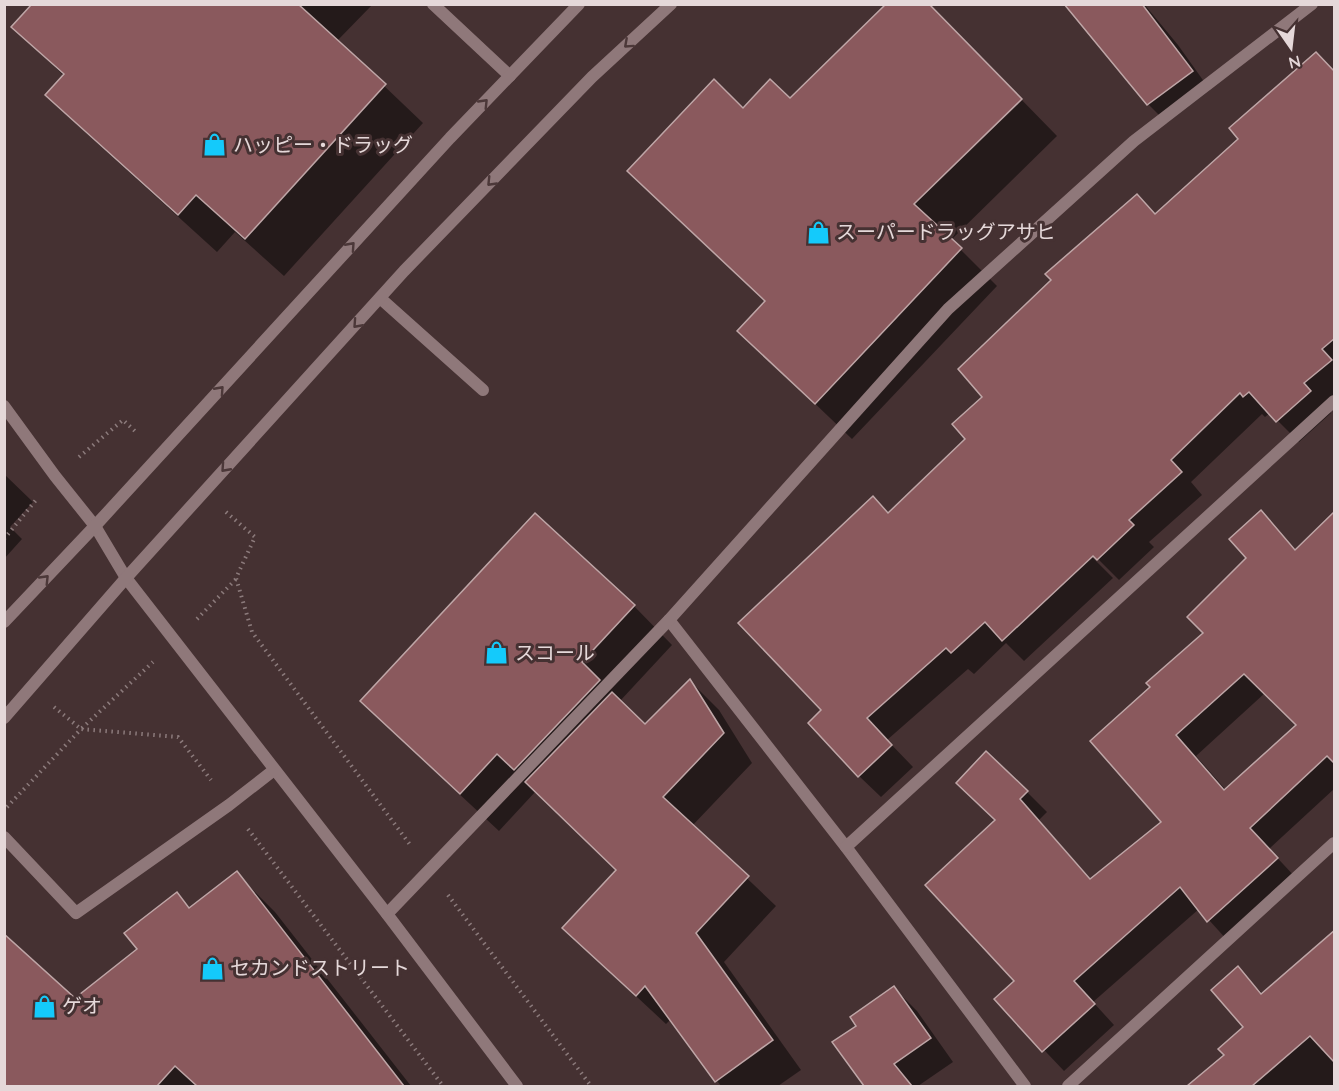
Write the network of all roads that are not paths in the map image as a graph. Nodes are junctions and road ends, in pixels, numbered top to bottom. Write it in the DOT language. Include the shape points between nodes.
graph roads {
  1 [pos="433,4"];
  2 [pos="579,4"];
  3 [pos="671,4"];
  4 [pos="1312,4"];
  5 [pos="510,76"];
  6 [pos="380,298"];
  7 [pos="483,390"];
  8 [pos="1335,401"];
  9 [pos="4,406"];
  10 [pos="95,526"];
  11 [pos="126,578"];
  12 [pos="669,620"];
  13 [pos="4,622"];
  14 [pos="4,718"];
  15 [pos="274,770"];
  16 [pos="4,837"];
  17 [pos="1335,843"];
  18 [pos="846,847"];
  19 [pos="387,914"];
  20 [pos="517,1086"];
  21 [pos="1025,1086"];
  22 [pos="1068,1086"];
  1 -- 5 [label="street"];
  2 -- 5 [label="street"];
  3 -- 6 [label="street, one-way" via="592,77"];
  4 -- 12 [label="street" via="1134,141 948,309"];
  10 -- 5 [label="street, one-way"];
  6 -- 7 [label="street"];
  6 -- 11 [label="street, one-way"];
  8 -- 18 [label="street"];
  9 -- 10 [label="street"];
  10 -- 11 [label="street"];
  13 -- 10 [label="street, one-way"];
  11 -- 14 [label="street"];
  11 -- 15 [label="street"];
  12 -- 18 [label="street"];
  12 -- 19 [label="street"];
  15 -- 16 [label="street" via="76,913"];
  15 -- 19 [label="street"];
  17 -- 22 [label="street"];
  18 -- 21 [label="street"];
  19 -- 20 [label="street"];
}
